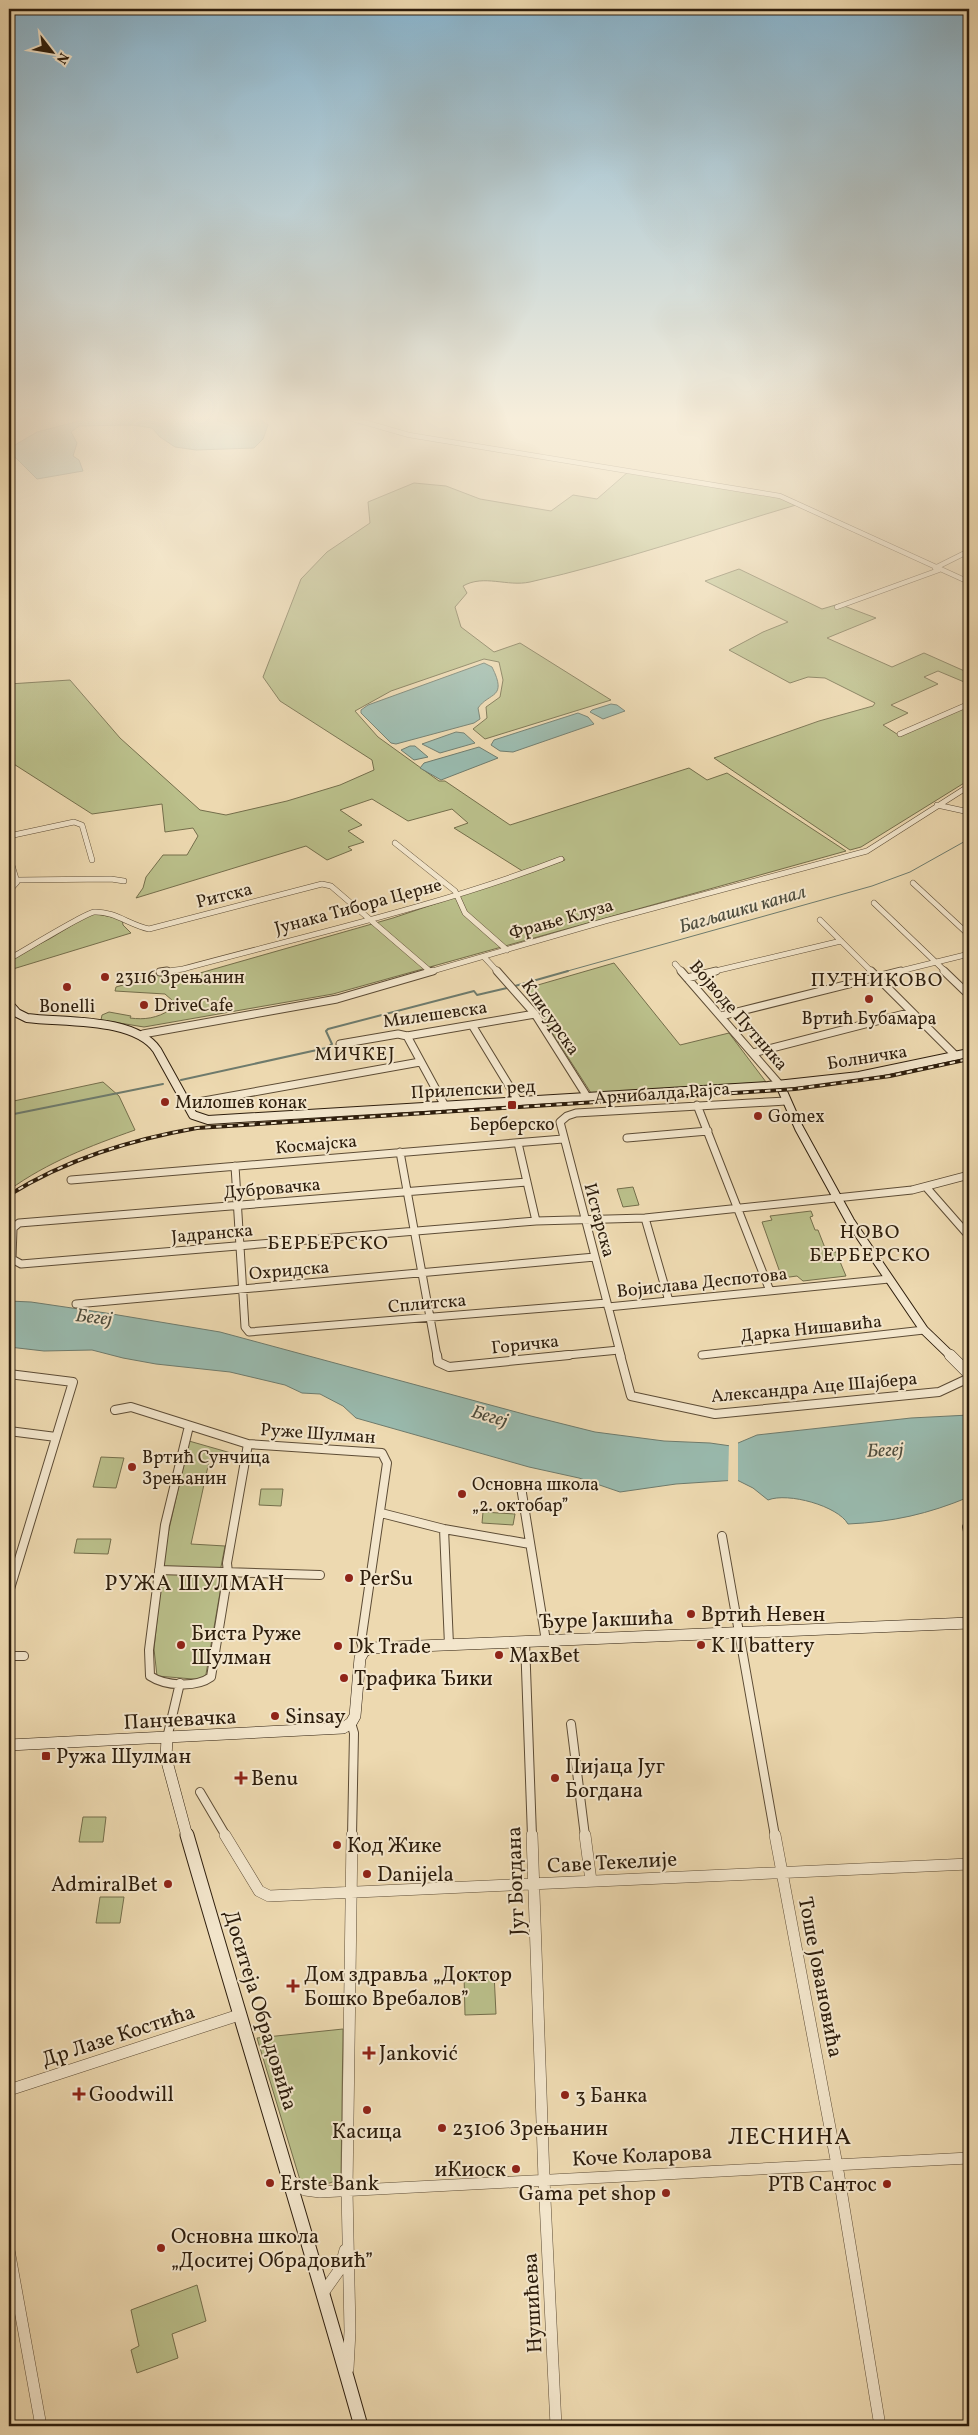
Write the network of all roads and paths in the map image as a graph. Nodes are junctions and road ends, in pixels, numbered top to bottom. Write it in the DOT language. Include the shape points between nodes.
graph roads {
  1 [pos="860,533"];
  2 [pos="969,551"];
  3 [pos="937,569"];
  4 [pos="969,582"];
  5 [pos="837,607"];
  6 [pos="969,704"];
  7 [pos="900,734"];
  8 [pos="969,786"];
  9 [pos="937,805"];
  10 [pos="969,812"];
  11 [pos="9,836"];
  12 [pos="395,843"];
  13 [pos="9,855"];
  14 [pos="561,859"];
  15 [pos="92,860"];
  16 [pos="17,880"];
  17 [pos="124,881"];
  18 [pos="913,883"];
  19 [pos="9,891"];
  20 [pos="457,894"];
  21 [pos="874,903"];
  22 [pos="370,919"];
  23 [pos="820,920"];
  24 [pos="969,935"];
  25 [pos="841,941"];
  26 [pos="507,950"];
  27 [pos="969,954"];
  28 [pos="484,957"];
  29 [pos="9,959"];
  30 [pos="936,963"];
  31 [pos="675,964"];
  32 [pos="160,972"];
  33 [pos="431,972"];
  34 [pos="877,977"];
  35 [pos="687,978"];
  36 [pos="969,995"];
  37 [pos="9,1004"];
  38 [pos="912,1012"];
  39 [pos="535,1014"];
  40 [pos="721,1016"];
  41 [pos="472,1024"];
  42 [pos="143,1034"];
  43 [pos="407,1036"];
  44 [pos="340,1044"];
  45 [pos="753,1052"];
  46 [pos="969,1053"];
  47 [pos="956,1056"];
  48 [pos="420,1062"];
  49 [pos="780,1085"];
  50 [pos="768,1086"];
  51 [pos="588,1098"];
  52 [pos="786,1101"];
  53 [pos="519,1102"];
  54 [pos="186,1104"];
  55 [pos="697,1105"];
  56 [pos="445,1106"];
  57 [pos="708,1131"];
  58 [pos="628,1138"];
  59 [pos="563,1139"];
  60 [pos="518,1142"];
  61 [pos="400,1152"];
  62 [pos="235,1166"];
  63 [pos="969,1175"];
  64 [pos="71,1180"];
  65 [pos="527,1182"];
  66 [pos="926,1187"];
  67 [pos="407,1192"];
  68 [pos="838,1197"];
  69 [pos="238,1206"];
  70 [pos="738,1208"];
  71 [pos="644,1218"];
  72 [pos="585,1219"];
  73 [pos="536,1221"];
  74 [pos="414,1231"];
  75 [pos="969,1236"];
  76 [pos="241,1246"];
  77 [pos="594,1257"];
  78 [pos="21,1264"];
  79 [pos="421,1273"];
  80 [pos="889,1279"];
  81 [pos="243,1290"];
  82 [pos="770,1291"];
  83 [pos="669,1301"];
  84 [pos="76,1304"];
  85 [pos="607,1305"];
  86 [pos="429,1318"];
  87 [pos="924,1330"];
  88 [pos="619,1350"];
  89 [pos="702,1355"];
  90 [pos="9,1374"];
  91 [pos="969,1374"];
  92 [pos="969,1378"];
  93 [pos="631,1396"];
  94 [pos="114,1410"];
  95 [pos="189,1426"];
  96 [pos="9,1431"];
  97 [pos="56,1437"];
  98 [pos="248,1444"];
  99 [pos="521,1487"];
  100 [pos="381,1513"];
  101 [pos="968,1526"];
  102 [pos="444,1529"];
  103 [pos="722,1536"];
  104 [pos="969,1536"];
  105 [pos="530,1544"];
  106 [pos="159,1570"];
  107 [pos="228,1573"];
  108 [pos="320,1575"];
  109 [pos="9,1592"];
  110 [pos="969,1623"];
  111 [pos="739,1633"];
  112 [pos="525,1641"];
  113 [pos="546,1641"];
  114 [pos="449,1645"];
  115 [pos="364,1651"];
  116 [pos="9,1656"];
  117 [pos="24,1656"];
  118 [pos="180,1683"];
  119 [pos="351,1723"];
  120 [pos="571,1724"];
  121 [pos="167,1738"];
  122 [pos="9,1745"];
  123 [pos="200,1792"];
  124 [pos="969,1864"];
  125 [pos="782,1873"];
  126 [pos="591,1881"];
  127 [pos="534,1884"];
  128 [pos="352,1892"];
  129 [pos="239,2015"];
  130 [pos="9,2090"];
  131 [pos="969,2158"];
  132 [pos="837,2165"];
  133 [pos="544,2179"];
  134 [pos="291,2181"];
  135 [pos="347,2190"];
  136 [pos="347,2243"];
  137 [pos="9,2250"];
  138 [pos="322,2294"];
  139 [pos="346,2376"];
  140 [pos="41,2426"];
  141 [pos="361,2426"];
  142 [pos="556,2426"];
  143 [pos="880,2426"];
  1 -- 3 [label="street"];
  2 -- 3 [label="street"];
  3 -- 4 [label="street"];
  3 -- 5 [label="street"];
  6 -- 7 [label="street"];
  8 -- 9 [label="street, Фрање Клуза"];
  9 -- 10 [label="street"];
  9 -- 26 [label="street, Фрање Клуза" via="922,818 867,851"];
  11 -- 15 [label="street" via="79,823"];
  12 -- 20 [label="street"];
  13 -- 16 [label="street"];
  14 -- 20 [label="street, Јунака Тибора Церне"];
  16 -- 17 [label="street"];
  16 -- 19 [label="street" via="16,886"];
  18 -- 24 [label="street"];
  20 -- 22 [label="street, Јунака Тибора Церне"];
  20 -- 26 [label="street" via="466,913"];
  21 -- 30 [label="street"];
  22 -- 29 [label="street, Ритска" via="331,886 322,884 150,929 122,917 90,912"];
  22 -- 32 [label="street, Јунака Тибора Церне" via="192,967"];
  22 -- 33 [label="street, Ритска"];
  23 -- 25 [label="street"];
  25 -- 34 [label="street"];
  25 -- 35 [label="street"];
  26 -- 28 [label="street, Фрање Клуза"];
  27 -- 30 [label="street"];
  28 -- 33 [label="street, Фрање Клуза"];
  28 -- 39 [label="street, Клисурска"];
  30 -- 34 [label="street"];
  30 -- 36 [label="street"];
  31 -- 35 [label="street, Војводе Путника"];
  33 -- 42 [label="street, Фрање Клуза" via="337,999"];
  34 -- 38 [label="street"];
  34 -- 40 [label="street"];
  35 -- 40 [label="street, Војводе Путника"];
  37 -- 42 [label="street" via="17,1014 35,1019 125,1028"];
  38 -- 45 [label="street"];
  38 -- 47 [label="street"];
  39 -- 41 [label="street, Милешевска"];
  39 -- 51 [label="street, Клисурска"];
  40 -- 45 [label="street, Војводе Путника"];
  41 -- 43 [label="street, Милешевска"];
  41 -- 53 [label="street"];
  42 -- 54 [label="street" via="153,1043"];
  43 -- 44 [label="street, Милешевска" via="398,1034"];
  43 -- 48 [label="street"];
  45 -- 49 [label="street, Војводе Путника"];
  46 -- 47 [label="street, Болничка"];
  47 -- 49 [label="street, Болничка" via="860,1076"];
  48 -- 54 [label="street"];
  48 -- 56 [label="street"];
  49 -- 50 [label="street, Болничка"];
  49 -- 52 [label="street"];
  50 -- 51 [label="street, Прилепски ред"];
  51 -- 53 [label="street, Прилепски ред"];
  52 -- 55 [label="street, Арчибалда Рајса"];
  52 -- 68 [label="street"];
  53 -- 56 [label="street, Прилепски ред"];
  54 -- 56 [label="street, Прилепски ред" via="195,1117 208,1120"];
  55 -- 57 [label="street"];
  55 -- 59 [label="street, Арчибалда Рајса" via="571,1114 560,1122"];
  57 -- 58 [label="street"];
  57 -- 70 [label="street"];
  59 -- 60 [label="street, Космајска"];
  59 -- 72 [label="street, Истарска"];
  60 -- 61 [label="street, Космајска"];
  60 -- 65 [label="street"];
  61 -- 62 [label="street, Космајска"];
  61 -- 67 [label="street"];
  62 -- 64 [label="street, Космајска"];
  62 -- 69 [label="street"];
  63 -- 66 [label="street, Јадранска"];
  65 -- 67 [label="street, Дубровачка"];
  65 -- 73 [label="street"];
  66 -- 68 [label="street, Јадранска"];
  66 -- 75 [label="street"];
  67 -- 69 [label="street, Дубровачка"];
  67 -- 74 [label="street"];
  68 -- 70 [label="street, Јадранска"];
  68 -- 80 [label="street"];
  69 -- 76 [label="street"];
  69 -- 78 [label="street, Дубровачка" via="19,1224 14,1228 12,1259"];
  70 -- 71 [label="street, Јадранска"];
  70 -- 82 [label="street"];
  71 -- 72 [label="street, Јадранска"];
  71 -- 83 [label="street"];
  72 -- 73 [label="street, Јадранска"];
  72 -- 77 [label="street, Истарска"];
  73 -- 74 [label="street, Јадранска"];
  74 -- 76 [label="street, Јадранска"];
  74 -- 79 [label="street"];
  76 -- 78 [label="street, Јадранска"];
  76 -- 81 [label="street"];
  77 -- 79 [label="street, Охридска"];
  77 -- 85 [label="street, Истарска"];
  79 -- 81 [label="street, Охридска"];
  79 -- 86 [label="street"];
  80 -- 82 [label="street, Војислава Деспотова"];
  80 -- 87 [label="street"];
  81 -- 84 [label="street, Охридска"];
  81 -- 86 [label="street, Сплитска" via="245,1327 250,1333"];
  82 -- 83 [label="street, Војислава Деспотова"];
  83 -- 85 [label="street, Војислава Деспотова"];
  85 -- 86 [label="street, Сплитска"];
  85 -- 88 [label="street, Истарска"];
  86 -- 88 [label="street, Горичка" via="436,1360 449,1367"];
  87 -- 89 [label="street, Дарка Нишавића"];
  87 -- 91 [label="street"];
  88 -- 93 [label="street, Истарска"];
  90 -- 97 [label="street" via="73,1382"];
  92 -- 93 [label="street, Александра Аце Шајбера" via="939,1392 715,1414"];
  94 -- 95 [label="street, Руже Шулман" via="130,1406"];
  95 -- 98 [label="street, Руже Шулман"];
  95 -- 106 [label="street, Руже Шулман" via="165,1525"];
  96 -- 97 [label="street"];
  97 -- 109 [label="street"];
  98 -- 100 [label="street, Руже Шулман" via="377,1451 388,1463"];
  98 -- 107 [label="street, Руже Шулман" via="227,1563"];
  99 -- 105 [label="street"];
  100 -- 102 [label="street"];
  100 -- 115 [label="street" via="362,1642"];
  101 -- 104 [label="street"];
  102 -- 105 [label="street"];
  102 -- 114 [label="street"];
  103 -- 111 [label="street, Тоше Јовановића"];
  105 -- 113 [label="street"];
  106 -- 107 [label="street"];
  106 -- 118 [label="street, Руже Шулман" via="149,1650 150,1676 159,1682"];
  107 -- 108 [label="street"];
  107 -- 118 [label="street, Руже Шулман" via="211,1678 203,1683"];
  110 -- 111 [label="street, Ђуре Јакшића"];
  111 -- 113 [label="street, Ђуре Јакшића"];
  111 -- 125 [label="street, Тоше Јовановића"];
  112 -- 113 [label="street, Ђуре Јакшића"];
  112 -- 114 [label="street, Ђуре Јакшића"];
  112 -- 127 [label="street, Југ Богдана"];
  114 -- 115 [label="street, Ђуре Јакшића"];
  115 -- 119 [label="street" via="360,1658 356,1712"];
  116 -- 117 [label="street"];
  118 -- 121 [label="street"];
  119 -- 121 [label="street, Панчевачка" via="337,1730"];
  119 -- 128 [label="street" via="354,1733"];
  120 -- 126 [label="street"];
  121 -- 122 [label="street, Панчевачка"];
  121 -- 129 [label="street, Доситеја Обрадовића" via="168,1767"];
  123 -- 128 [label="street, Саве Текелије" via="264,1895"];
  124 -- 125 [label="street, Саве Текелије"];
  125 -- 126 [label="street, Саве Текелије"];
  125 -- 132 [label="street, Тоше Јовановића"];
  126 -- 127 [label="street, Саве Текелије"];
  127 -- 128 [label="street, Саве Текелије"];
  127 -- 133 [label="street, Југ Богдана"];
  128 -- 135 [label="street"];
  129 -- 130 [label="street, Др Лазе Костића"];
  129 -- 134 [label="street, Доситеја Обрадовића"];
  131 -- 132 [label="street, Коче Коларова"];
  132 -- 133 [label="street, Коче Коларова"];
  132 -- 143 [label="street, Тоше Јовановића"];
  133 -- 135 [label="street, Коче Коларова"];
  133 -- 142 [label="street, Нушићева"];
  134 -- 135 [label="street, Коче Коларова" via="312,2192"];
  134 -- 138 [label="street, Доситеја Обрадовића"];
  135 -- 136 [label="street"];
  136 -- 138 [label="street" via="340,2269"];
  136 -- 139 [label="street, Доситеја Обрадовића" via="350,2331"];
  137 -- 140 [label="street"];
  138 -- 139 [label="street, Доситеја Обрадовића"];
  139 -- 141 [label="street, Доситеја Обрадовића"];
}
